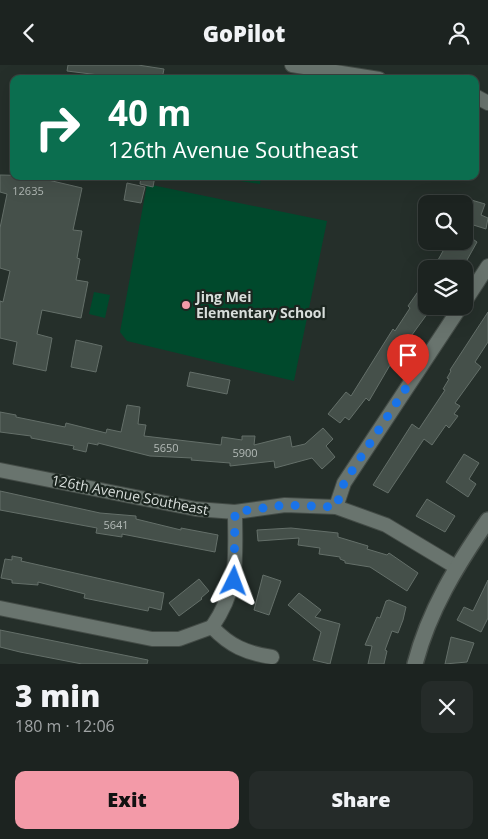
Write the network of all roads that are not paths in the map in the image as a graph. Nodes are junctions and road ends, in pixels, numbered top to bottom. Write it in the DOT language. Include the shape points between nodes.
graph roads {
  1 [pos="292,65"];
  2 [pos="355,75"];
  3 [pos="488,267"];
  4 [pos="473,290"];
  5 [pos="455,315"];
  6 [pos="0,469"];
  7 [pos="336,507"];
  8 [pos="235,512"];
  9 [pos="488,520"];
  10 [pos="456,567"];
  11 [pos="0,608"];
  12 [pos="212,627"];
  13 [pos="272,657"];
  14 [pos="415,664"];
  1 -- 2 [label="street"];
  3 -- 4 [label="street"];
  5 -- 7 [label="street" via="344,483"];
  6 -- 8 [label="street, 126th Avenue Southeast" via="196,509"];
  7 -- 8 [label="street, 126th Avenue Southeast" via="285,505"];
  7 -- 10 [label="street, 126th Avenue Southeast" via="386,525"];
  8 -- 12 [label="street" via="234,581 223,612"];
  9 -- 10 [label="street"];
  10 -- 14 [label="street" via="433,611"];
  11 -- 12 [label="street" via="152,639 179,639"];
  12 -- 13 [label="street" via="230,645"];
}
